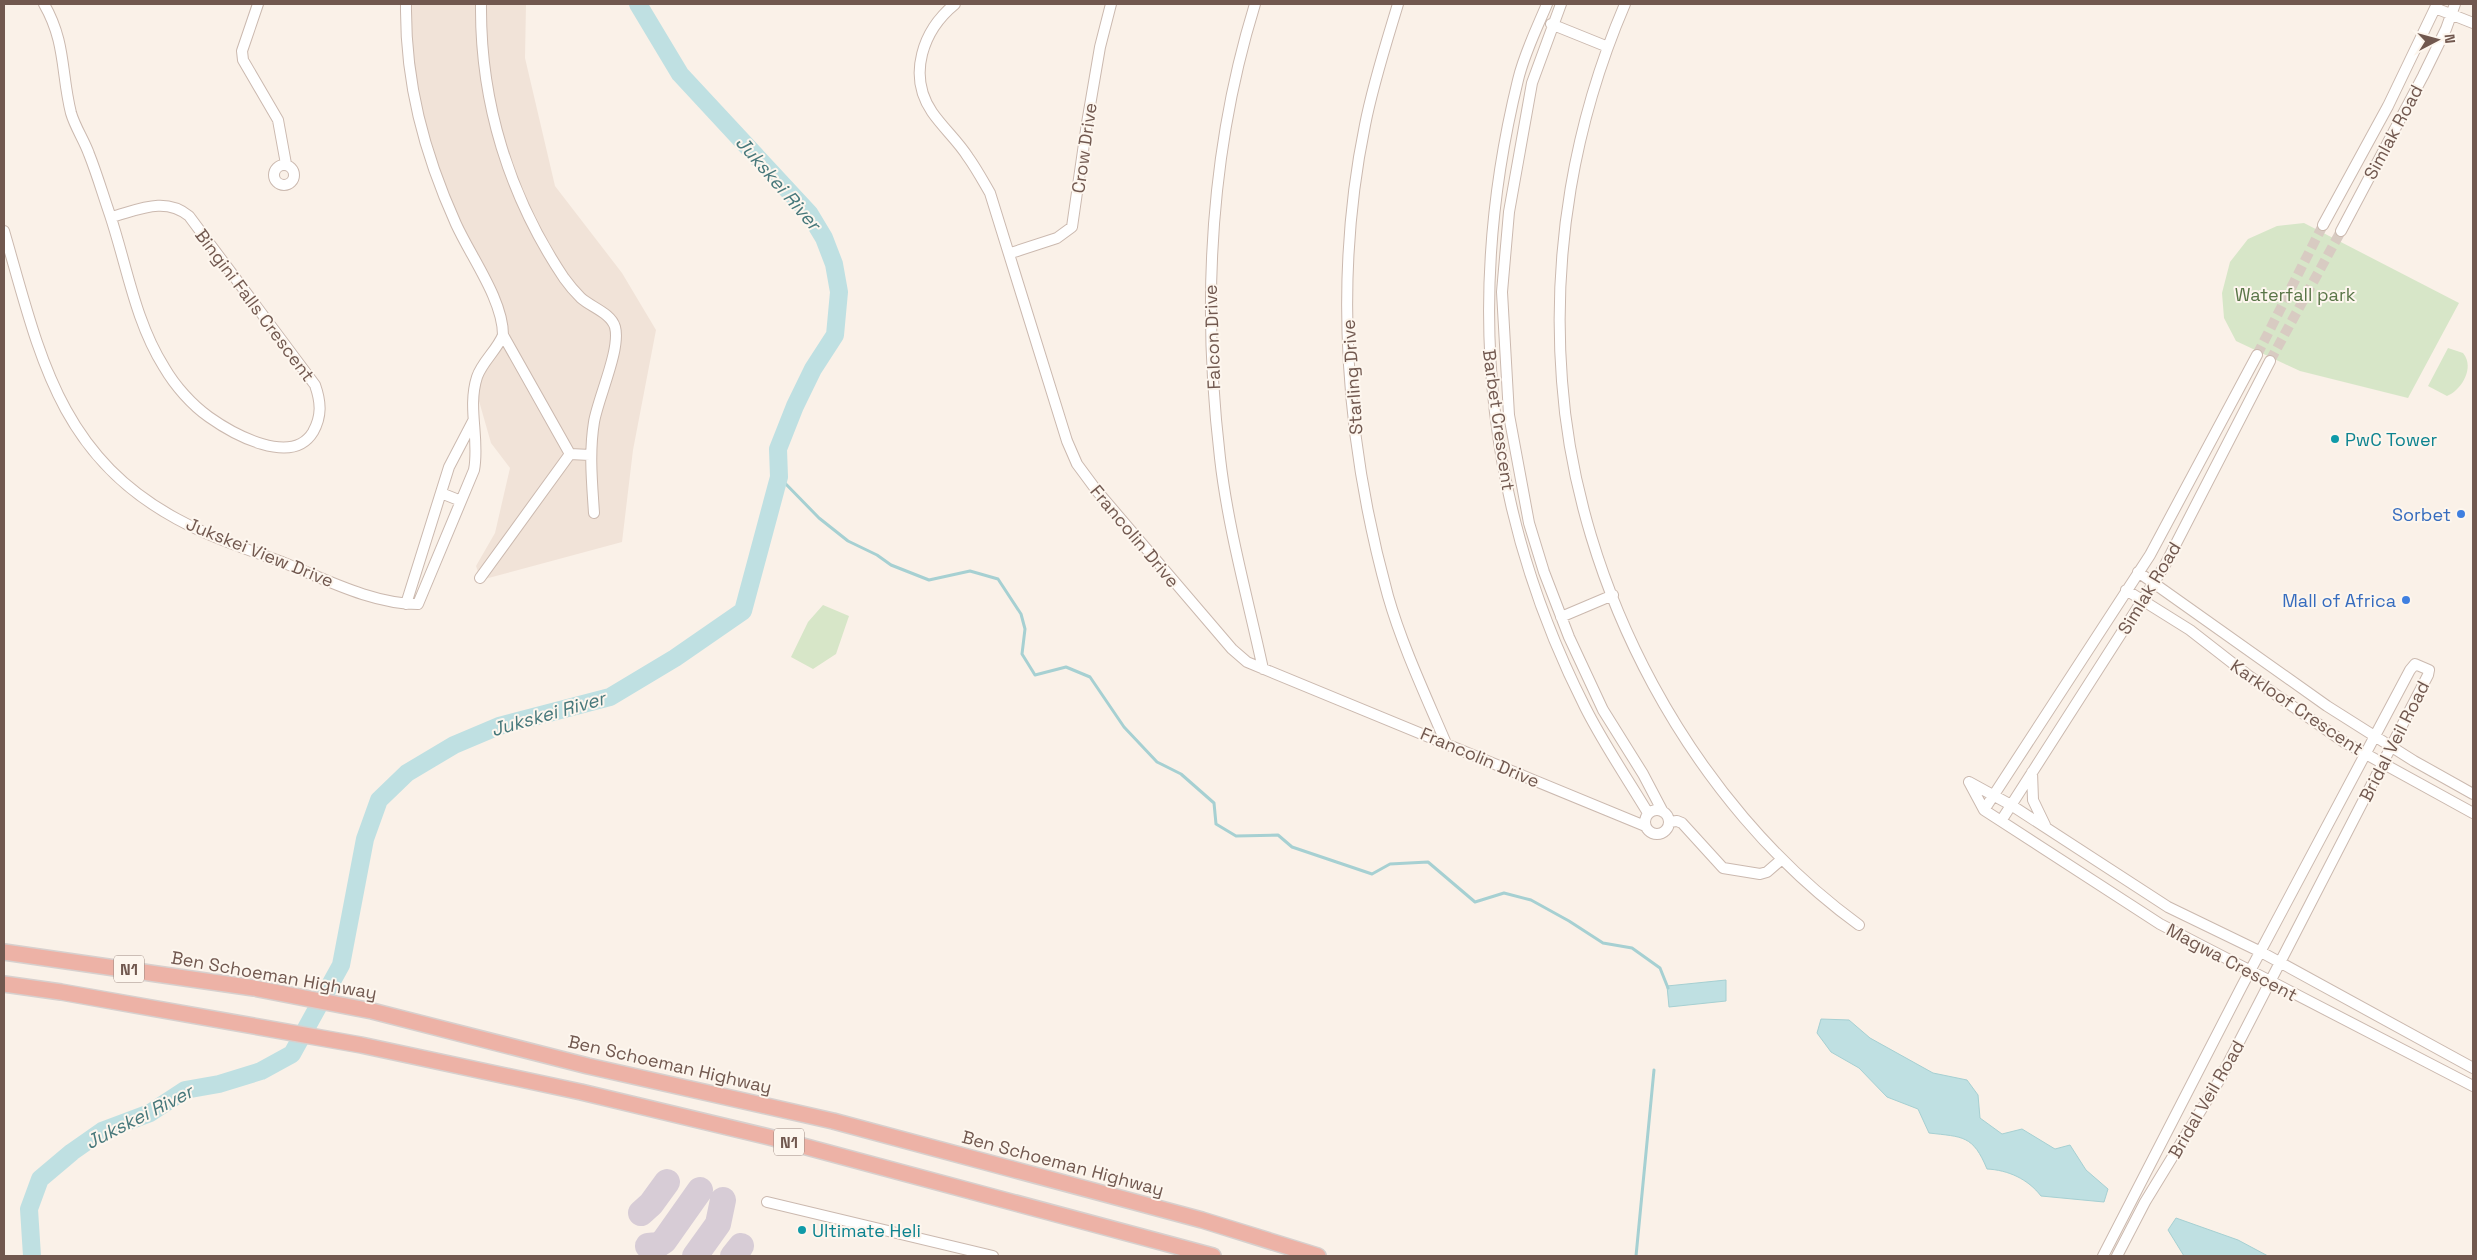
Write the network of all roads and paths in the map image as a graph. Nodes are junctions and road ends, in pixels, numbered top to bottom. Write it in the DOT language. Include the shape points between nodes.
graph roads {
  1 [pos="44,4"];
  2 [pos="258,4"];
  3 [pos="406,4"];
  4 [pos="481,4"];
  5 [pos="954,4"];
  6 [pos="1111,4"];
  7 [pos="1255,4"];
  8 [pos="1398,4"];
  9 [pos="1547,4"];
  10 [pos="1560,4"];
  11 [pos="1625,4"];
  12 [pos="2455,4"];
  13 [pos="2436,6"];
  14 [pos="2451,14"];
  15 [pos="2473,23"];
  16 [pos="1551,24"];
  17 [pos="1608,47"];
  18 [pos="1518,78"];
  19 [pos="1532,83"];
  20 [pos="286,164"];
  21 [pos="1495,210"];
  22 [pos="1509,212"];
  23 [pos="111,218"];
  24 [pos="2323,225"];
  25 [pos="4,231"];
  26 [pos="2341,231"];
  27 [pos="1011,253"];
  28 [pos="503,335"];
  29 [pos="1488,343"];
  30 [pos="1504,345"];
  31 [pos="2257,355"];
  32 [pos="2270,361"];
  33 [pos="473,421"];
  34 [pos="1514,448"];
  35 [pos="1499,449"];
  36 [pos="570,454"];
  37 [pos="590,455"];
  38 [pos="440,493"];
  39 [pos="461,501"];
  40 [pos="594,512"];
  41 [pos="2138,572"];
  42 [pos="480,578"];
  43 [pos="2153,582"];
  44 [pos="1550,587"];
  45 [pos="2126,590"];
  46 [pos="1536,592"];
  47 [pos="1613,595"];
  48 [pos="2142,600"];
  49 [pos="406,604"];
  50 [pos="1561,616"];
  51 [pos="1263,669"];
  52 [pos="2374,736"];
  53 [pos="1445,741"];
  54 [pos="2390,747"];
  55 [pos="2364,754"];
  56 [pos="2382,764"];
  57 [pos="2032,771"];
  58 [pos="1994,794"];
  59 [pos="2473,794"];
  60 [pos="2011,805"];
  61 [pos="1984,810"];
  62 [pos="1663,812"];
  63 [pos="1648,813"];
  64 [pos="2473,813"];
  65 [pos="2001,821"];
  66 [pos="1669,822"];
  67 [pos="1645,826"];
  68 [pos="2046,828"];
  69 [pos="1782,859"];
  70 [pos="1859,925"];
  71 [pos="4,952"];
  72 [pos="2261,952"];
  73 [pos="2280,964"];
  74 [pos="2251,971"];
  75 [pos="2271,982"];
  76 [pos="4,984"];
  77 [pos="2473,1068"];
  78 [pos="2473,1086"];
  79 [pos="767,1202"];
  80 [pos="1178,1245"];
  81 [pos="993,1256"];
  82 [pos="1205,1256"];
  83 [pos="1213,1256"];
  84 [pos="1318,1256"];
  85 [pos="2103,1256"];
  86 [pos="2117,1256"];
  1 -- 23 [label="street, Bingini Falls Crescent" via="60,38 71,114"];
  2 -- 20 [label="street" via="242,51 243,60 278,120"];
  3 -- 28 [label="street" via="408,57 420,127 448,206 498,305"];
  4 -- 37 [label="street" via="488,94 512,180 541,240 570,286 614,324 616,339 594,420"];
  5 -- 27 [label="street, Francolin Drive" via="940,16 925,41 922,89 931,111 968,156 990,193"];
  6 -- 27 [label="street, Crow Drive" via="1095,75 1072,227 1057,238"];
  7 -- 51 [label="street, Falcon Drive" via="1234,80 1227,120 1217,187 1211,292 1214,404 1220,458 1229,515"];
  8 -- 53 [label="street, Starling Drive" via="1364,126 1354,194 1347,292 1351,394 1370,522 1389,597"];
  9 -- 18 [label="street, Barbet Crescent"];
  10 -- 16 [label="street, Barbet Crescent"];
  11 -- 17 [label="street"];
  12 -- 14 [label="street, Simlak Road"];
  13 -- 14 [label="street"];
  13 -- 24 [label="street, Simlak Road" via="2388,106"];
  14 -- 15 [label="street"];
  14 -- 26 [label="street, Simlak Road" via="2423,76"];
  16 -- 17 [label="street"];
  16 -- 19 [label="street, Barbet Crescent"];
  17 -- 47 [label="street" via="1581,132 1570,188 1563,246 1560,340 1565,408 1574,464 1588,522"];
  18 -- 19 [label="street"];
  18 -- 21 [label="street, Barbet Crescent"];
  19 -- 22 [label="street, Barbet Crescent"];
  21 -- 22 [label="street"];
  21 -- 29 [label="street, Barbet Crescent"];
  22 -- 30 [label="street, Barbet Crescent" via="1502,292"];
  23 -- 23 [label="street, Bingini Falls Crescent" via="143,325 175,384 208,416 226,428 268,446 290,448 310,437 320,412 315,385 189,216 165,204"];
  25 -- 49 [label="street, Jukskei View Drive" via="37,343 62,404 85,441 126,484 177,520 212,536 375,598"];
  27 -- 51 [label="street, Francolin Drive" via="1077,464 1232,649 1247,662"];
  28 -- 33 [label="street" via="477,377"];
  28 -- 36 [label="street"];
  29 -- 30 [label="street"];
  29 -- 35 [label="street, Barbet Crescent"];
  30 -- 34 [label="street, Barbet Crescent"];
  31 -- 41 [label="street, Simlak Road"];
  32 -- 43 [label="street, Simlak Road" via="2165,565"];
  33 -- 38 [label="street" via="452,458"];
  33 -- 39 [label="street" via="477,455"];
  34 -- 35 [label="street"];
  34 -- 44 [label="street, Barbet Crescent" via="1529,523"];
  35 -- 46 [label="street, Barbet Crescent" via="1512,514"];
  36 -- 37 [label="street"];
  36 -- 42 [label="street"];
  37 -- 40 [label="street"];
  38 -- 39 [label="street"];
  38 -- 49 [label="street"];
  39 -- 49 [label="street, Jukskei View Drive" via="418,604"];
  41 -- 43 [label="street, Karkloof Crescent"];
  41 -- 45 [label="street, Simlak Road"];
  43 -- 48 [label="street, Simlak Road"];
  43 -- 52 [label="street, Karkloof Crescent" via="2326,706"];
  44 -- 46 [label="street"];
  44 -- 50 [label="street, Barbet Crescent"];
  45 -- 48 [label="street, Karkloof Crescent"];
  45 -- 58 [label="street, Simlak Road"];
  46 -- 63 [label="street, Barbet Crescent" via="1585,708"];
  47 -- 50 [label="street"];
  47 -- 69 [label="street" via="1635,647 1688,745 1725,796"];
  48 -- 55 [label="street, Karkloof Crescent" via="2190,630 2249,676"];
  48 -- 57 [label="street, Simlak Road"];
  50 -- 62 [label="street, Barbet Crescent" via="1603,710 1644,774"];
  51 -- 53 [label="street, Francolin Drive"];
  52 -- 54 [label="street, Karkloof Crescent"];
  52 -- 54 [label="street, Bridal Veil Road" via="2414,664 2429,670"];
  52 -- 55 [label="street, Bridal Veil Road"];
  53 -- 67 [label="street, Francolin Drive"];
  54 -- 56 [label="street, Bridal Veil Road"];
  54 -- 59 [label="street, Karkloof Crescent"];
  55 -- 56 [label="street, Karkloof Crescent"];
  55 -- 72 [label="street, Bridal Veil Road"];
  56 -- 64 [label="street, Karkloof Crescent"];
  56 -- 73 [label="street, Bridal Veil Road"];
  57 -- 60 [label="street, Simlak Road"];
  57 -- 68 [label="street" via="2033,800"];
  58 -- 60 [label="street, Magwa Crescent"];
  58 -- 61 [label="street, Simlak Road"];
  58 -- 61 [label="street, Magwa Crescent" via="1969,782"];
  60 -- 65 [label="street, Simlak Road"];
  60 -- 68 [label="street, Magwa Crescent"];
  61 -- 65 [label="street, Magwa Crescent"];
  62 -- 63 [label="street"];
  62 -- 66 [label="street"];
  63 -- 67 [label="street"];
  65 -- 74 [label="street, Magwa Crescent" via="2160,924"];
  66 -- 67 [label="street" via="1667,829 1660,834 1652,834"];
  66 -- 69 [label="street" via="1677,820 1682,823 1723,868 1760,874"];
  68 -- 72 [label="street, Magwa Crescent" via="2168,907"];
  69 -- 70 [label="street"];
  71 -- 84 [label="highway, Ben Schoeman Highway / N1" via="254,988 372,1011 588,1066 833,1120 1202,1220"];
  72 -- 73 [label="street, Magwa Crescent"];
  72 -- 74 [label="street, Bridal Veil Road"];
  73 -- 75 [label="street, Bridal Veil Road"];
  73 -- 77 [label="street, Magwa Crescent"];
  74 -- 75 [label="street, Magwa Crescent"];
  74 -- 85 [label="street, Bridal Veil Road"];
  75 -- 78 [label="street, Magwa Crescent"];
  75 -- 86 [label="street, Bridal Veil Road" via="2220,1079 2145,1202"];
  76 -- 80 [label="highway, N1" via="361,1045 581,1092 772,1138"];
  79 -- 81 [label="street"];
  80 -- 82 [label="highway"];
  80 -- 83 [label="highway, N1"];
}
